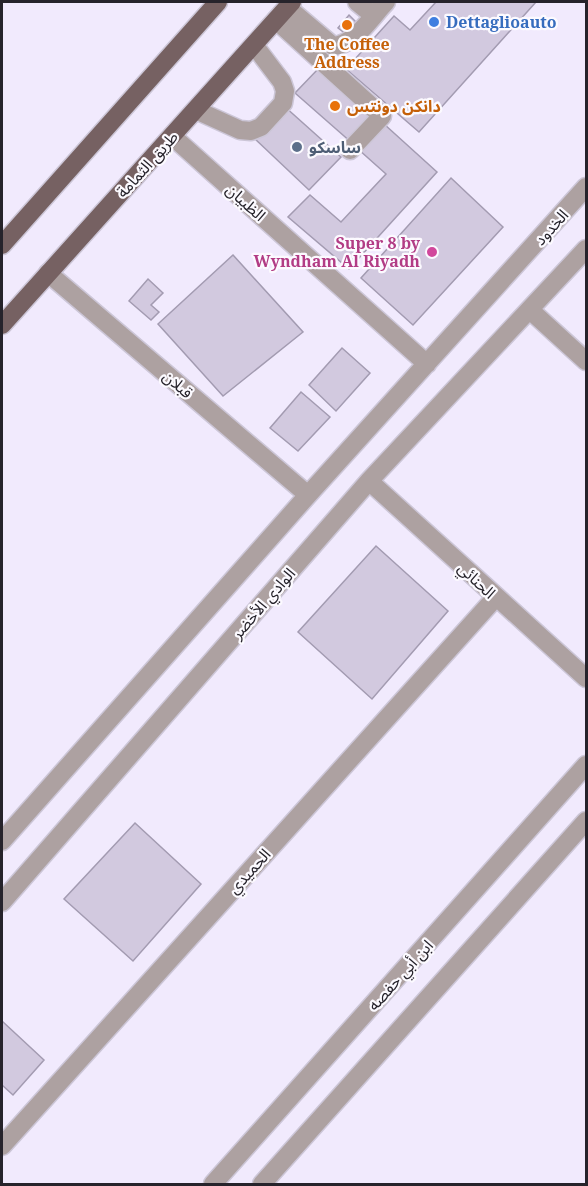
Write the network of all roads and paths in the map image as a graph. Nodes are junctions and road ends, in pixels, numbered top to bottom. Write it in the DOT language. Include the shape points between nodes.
graph roads {
  1 [pos="218,2"];
  2 [pos="357,2"];
  3 [pos="386,2"];
  4 [pos="285,10"];
  5 [pos="373,15"];
  6 [pos="254,45"];
  7 [pos="196,110"];
  8 [pos="172,136"];
  9 [pos="350,150"];
  10 [pos="586,187"];
  11 [pos="2,245"];
  12 [pos="586,249"];
  13 [pos="48,273"];
  14 [pos="530,310"];
  15 [pos="2,325"];
  16 [pos="586,361"];
  17 [pos="427,364"];
  18 [pos="369,481"];
  19 [pos="308,495"];
  20 [pos="496,597"];
  21 [pos="586,678"];
  22 [pos="586,765"];
  23 [pos="586,821"];
  24 [pos="2,841"];
  25 [pos="2,902"];
  26 [pos="2,1146"];
  27 [pos="213,1185"];
  28 [pos="262,1185"];
  1 -- 11 [label="main road"];
  2 -- 5 [label="street"];
  3 -- 5 [label="street"];
  4 -- 5 [label="street" via="333,46 346,43"];
  4 -- 6 [label="main road, طريق الثمامة"];
  4 -- 9 [label="street" via="382,116"];
  6 -- 7 [label="main road, طريق الثمامة"];
  6 -- 7 [label="street" via="282,82 283,103 261,127 251,131"];
  7 -- 8 [label="main road, طريق الثمامة"];
  8 -- 13 [label="main road, طريق الثمامة"];
  8 -- 17 [label="street, الظبيان"];
  10 -- 17 [label="street, الخدود"];
  12 -- 14 [label="street"];
  13 -- 15 [label="main road, طريق الثمامة"];
  13 -- 19 [label="street, قبلان"];
  14 -- 16 [label="street"];
  14 -- 18 [label="street, الوادي الأخضر"];
  17 -- 19 [label="street"];
  18 -- 20 [label="street, الحنائي"];
  18 -- 25 [label="street, الوادي الأخضر"];
  19 -- 24 [label="street"];
  20 -- 21 [label="street, الحنائي"];
  20 -- 26 [label="street, الحميدي"];
  22 -- 27 [label="street, ابن أبي حفصه"];
  23 -- 28 [label="street"];
}
